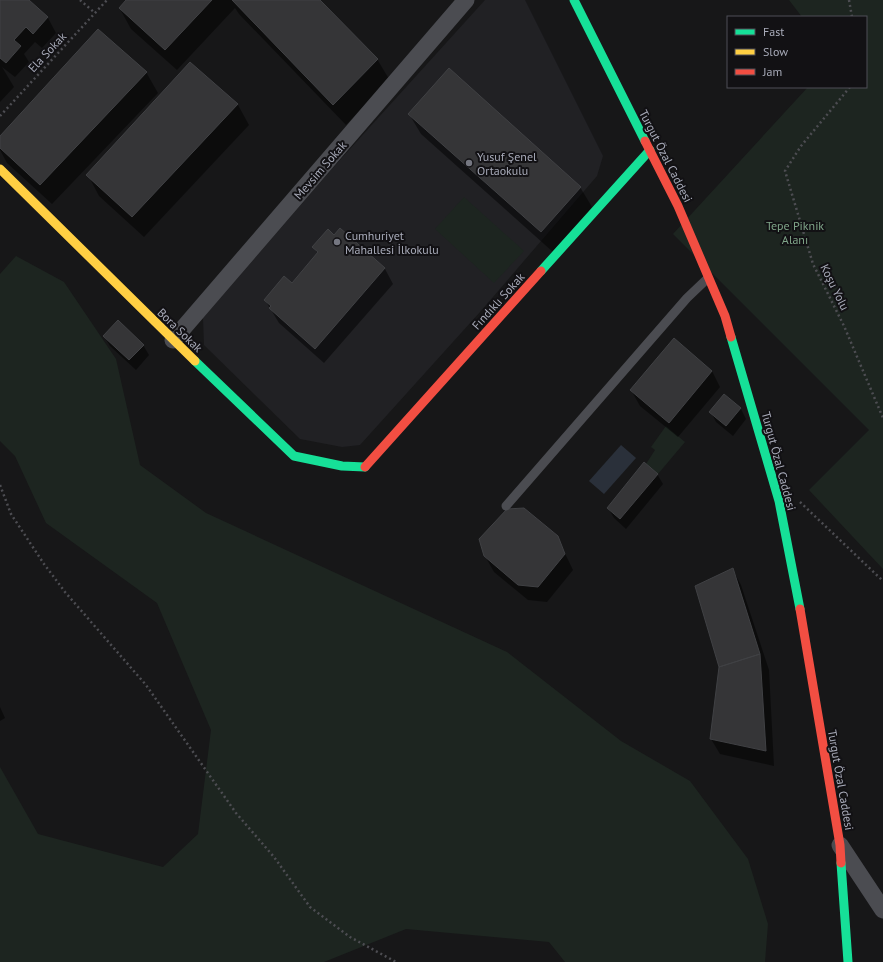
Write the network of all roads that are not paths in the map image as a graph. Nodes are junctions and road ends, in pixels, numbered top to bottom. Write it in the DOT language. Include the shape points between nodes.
graph roads {
  1 [pos="466,0"];
  2 [pos="574,0"];
  3 [pos="650,150"];
  4 [pos="0,169"];
  5 [pos="709,277"];
  6 [pos="173,340"];
  7 [pos="365,467"];
  8 [pos="506,506"];
  9 [pos="840,845"];
  10 [pos="883,910"];
  11 [pos="848,962"];
  1 -- 6 [label="street, Mevsim Sokak"];
  2 -- 3 [label="street, Turgut Özal Caddesi"];
  3 -- 5 [label="street, Turgut Özal Caddesi"];
  3 -- 7 [label="street, Fındıklı Sokak"];
  4 -- 6 [label="street, Bora Sokak"];
  5 -- 8 [label="lane" via="687,298"];
  5 -- 9 [label="street, Turgut Özal Caddesi" via="725,316 777,494 808,651"];
  6 -- 7 [label="street, Bora Sokak" via="294,456 342,466"];
  9 -- 10 [label="street"];
  9 -- 11 [label="street, Turgut Özal Caddesi"];
}
